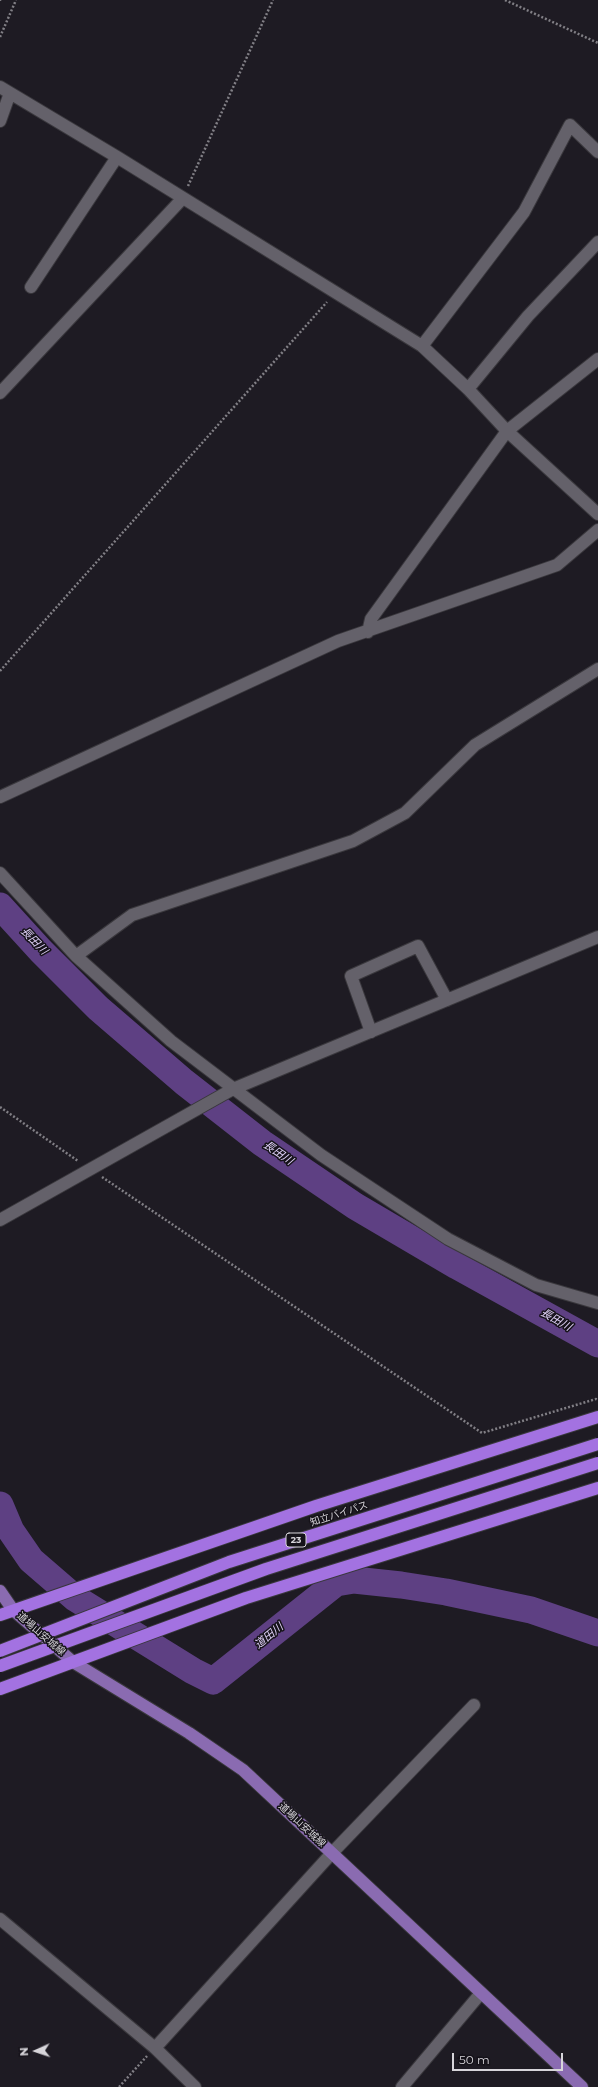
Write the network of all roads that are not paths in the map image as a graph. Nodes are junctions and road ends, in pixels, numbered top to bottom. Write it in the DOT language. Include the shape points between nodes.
graph roads {
  1 [pos="5,90"];
  2 [pos="0,120"];
  3 [pos="598,152"];
  4 [pos="117,157"];
  5 [pos="183,198"];
  6 [pos="598,242"];
  7 [pos="31,287"];
  8 [pos="422,346"];
  9 [pos="598,359"];
  10 [pos="468,389"];
  11 [pos="0,394"];
  12 [pos="507,431"];
  13 [pos="598,514"];
  14 [pos="598,530"];
  15 [pos="368,632"];
  16 [pos="598,669"];
  17 [pos="0,797"];
  18 [pos="0,873"];
  19 [pos="598,937"];
  20 [pos="76,956"];
  21 [pos="447,1000"];
  22 [pos="371,1032"];
  23 [pos="234,1089"];
  24 [pos="0,1220"];
  25 [pos="598,1303"];
  26 [pos="598,1418"];
  27 [pos="598,1444"];
  28 [pos="598,1463"];
  29 [pos="598,1488"];
  30 [pos="0,1591"];
  31 [pos="14,1610"];
  32 [pos="0,1615"];
  33 [pos="0,1651"];
  34 [pos="72,1662"];
  35 [pos="0,1666"];
  36 [pos="0,1689"];
  37 [pos="474,1705"];
  38 [pos="332,1853"];
  39 [pos="0,1919"];
  40 [pos="482,1994"];
  41 [pos="155,2048"];
  42 [pos="195,2087"];
  43 [pos="402,2087"];
  44 [pos="582,2087"];
  1 -- 2 [label="street"];
  1 -- 4 [label="street"];
  3 -- 8 [label="street" via="570,125 524,212"];
  4 -- 5 [label="street"];
  4 -- 7 [label="street"];
  5 -- 8 [label="street"];
  5 -- 11 [label="street"];
  6 -- 10 [label="street" via="528,316"];
  8 -- 10 [label="street"];
  9 -- 12 [label="street"];
  10 -- 12 [label="street"];
  12 -- 13 [label="street"];
  12 -- 15 [label="street" via="371,619"];
  14 -- 15 [label="street" via="557,565"];
  15 -- 17 [label="street" via="338,641"];
  16 -- 20 [label="street" via="475,745 405,813 353,841 132,915"];
  18 -- 20 [label="street"];
  19 -- 21 [label="street"];
  20 -- 23 [label="street" via="171,1041"];
  21 -- 22 [label="street"];
  21 -- 22 [label="street" via="418,946 351,976"];
  22 -- 23 [label="street"];
  23 -- 24 [label="street"];
  23 -- 25 [label="street" via="321,1155 448,1239 536,1285"];
  26 -- 31 [label="highway" via="316,1506"];
  27 -- 33 [label="highway, 知立バイパス / 23, bridge" via="230,1562"];
  28 -- 35 [label="highway, 23, bridge" via="266,1569"];
  29 -- 34 [label="highway" via="246,1598"];
  30 -- 31 [label="main road, 道場山安城線"];
  31 -- 32 [label="highway"];
  31 -- 34 [label="main road, 道場山安城線"];
  34 -- 36 [label="highway"];
  34 -- 38 [label="main road, 道場山安城線" via="189,1733 243,1770"];
  37 -- 38 [label="street"];
  38 -- 40 [label="main road, 道場山安城線"];
  38 -- 41 [label="street"];
  39 -- 41 [label="street"];
  40 -- 43 [label="street"];
  40 -- 44 [label="main road, 道場山安城線"];
  41 -- 42 [label="street"];
}
